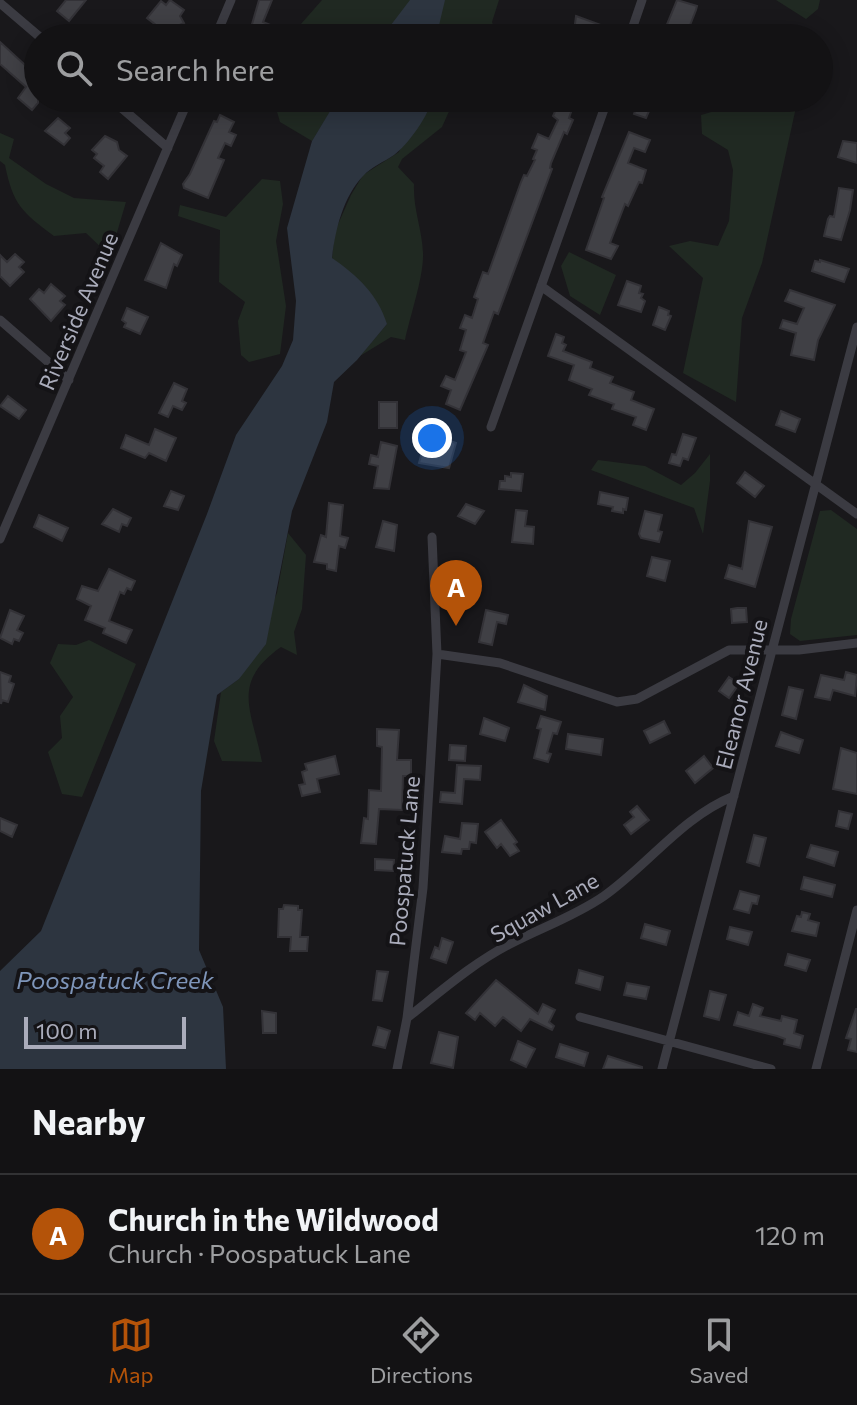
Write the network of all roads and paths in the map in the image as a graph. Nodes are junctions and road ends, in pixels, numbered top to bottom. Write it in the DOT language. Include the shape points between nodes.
graph roads {
  1 [pos="231,0"];
  2 [pos="642,0"];
  3 [pos="0,3"];
  4 [pos="25,24"];
  5 [pos="221,24"];
  6 [pos="634,24"];
  7 [pos="126,112"];
  8 [pos="183,112"];
  9 [pos="603,112"];
  10 [pos="168,148"];
  11 [pos="541,286"];
  12 [pos="0,320"];
  13 [pos="857,327"];
  14 [pos="69,380"];
  15 [pos="491,427"];
  16 [pos="816,485"];
  17 [pos="857,514"];
  18 [pos="432,537"];
  19 [pos="0,539"];
  20 [pos="857,643"];
  21 [pos="772,649"];
  22 [pos="437,654"];
  23 [pos="734,796"];
  24 [pos="857,910"];
  25 [pos="580,1017"];
  26 [pos="407,1018"];
  27 [pos="669,1041"];
  28 [pos="397,1069"];
  29 [pos="662,1069"];
  30 [pos="771,1069"];
  31 [pos="816,1069"];
  1 -- 5 [label="street"];
  2 -- 6 [label="street"];
  3 -- 4 [label="street"];
  7 -- 10 [label="street"];
  8 -- 10 [label="street, Riverside Avenue"];
  9 -- 11 [label="street"];
  10 -- 14 [label="street, Riverside Avenue"];
  11 -- 15 [label="street"];
  11 -- 16 [label="street"];
  12 -- 14 [label="street"];
  13 -- 16 [label="street, Eleanor Avenue"];
  14 -- 19 [label="street, Riverside Avenue"];
  16 -- 17 [label="street"];
  16 -- 21 [label="street, Eleanor Avenue"];
  18 -- 22 [label="street, Poospatuck Lane"];
  20 -- 21 [label="street"];
  21 -- 22 [label="street" via="729,650 637,699 617,702 500,663"];
  21 -- 23 [label="street, Eleanor Avenue"];
  22 -- 26 [label="street, Poospatuck Lane" via="423,888"];
  23 -- 26 [label="street, Squaw Lane" via="699,813 585,909 510,944"];
  23 -- 27 [label="street, Eleanor Avenue"];
  24 -- 31 [label="street"];
  25 -- 27 [label="street"];
  26 -- 28 [label="street, Poospatuck Lane"];
  27 -- 29 [label="street, Eleanor Avenue"];
  27 -- 30 [label="street"];
}
